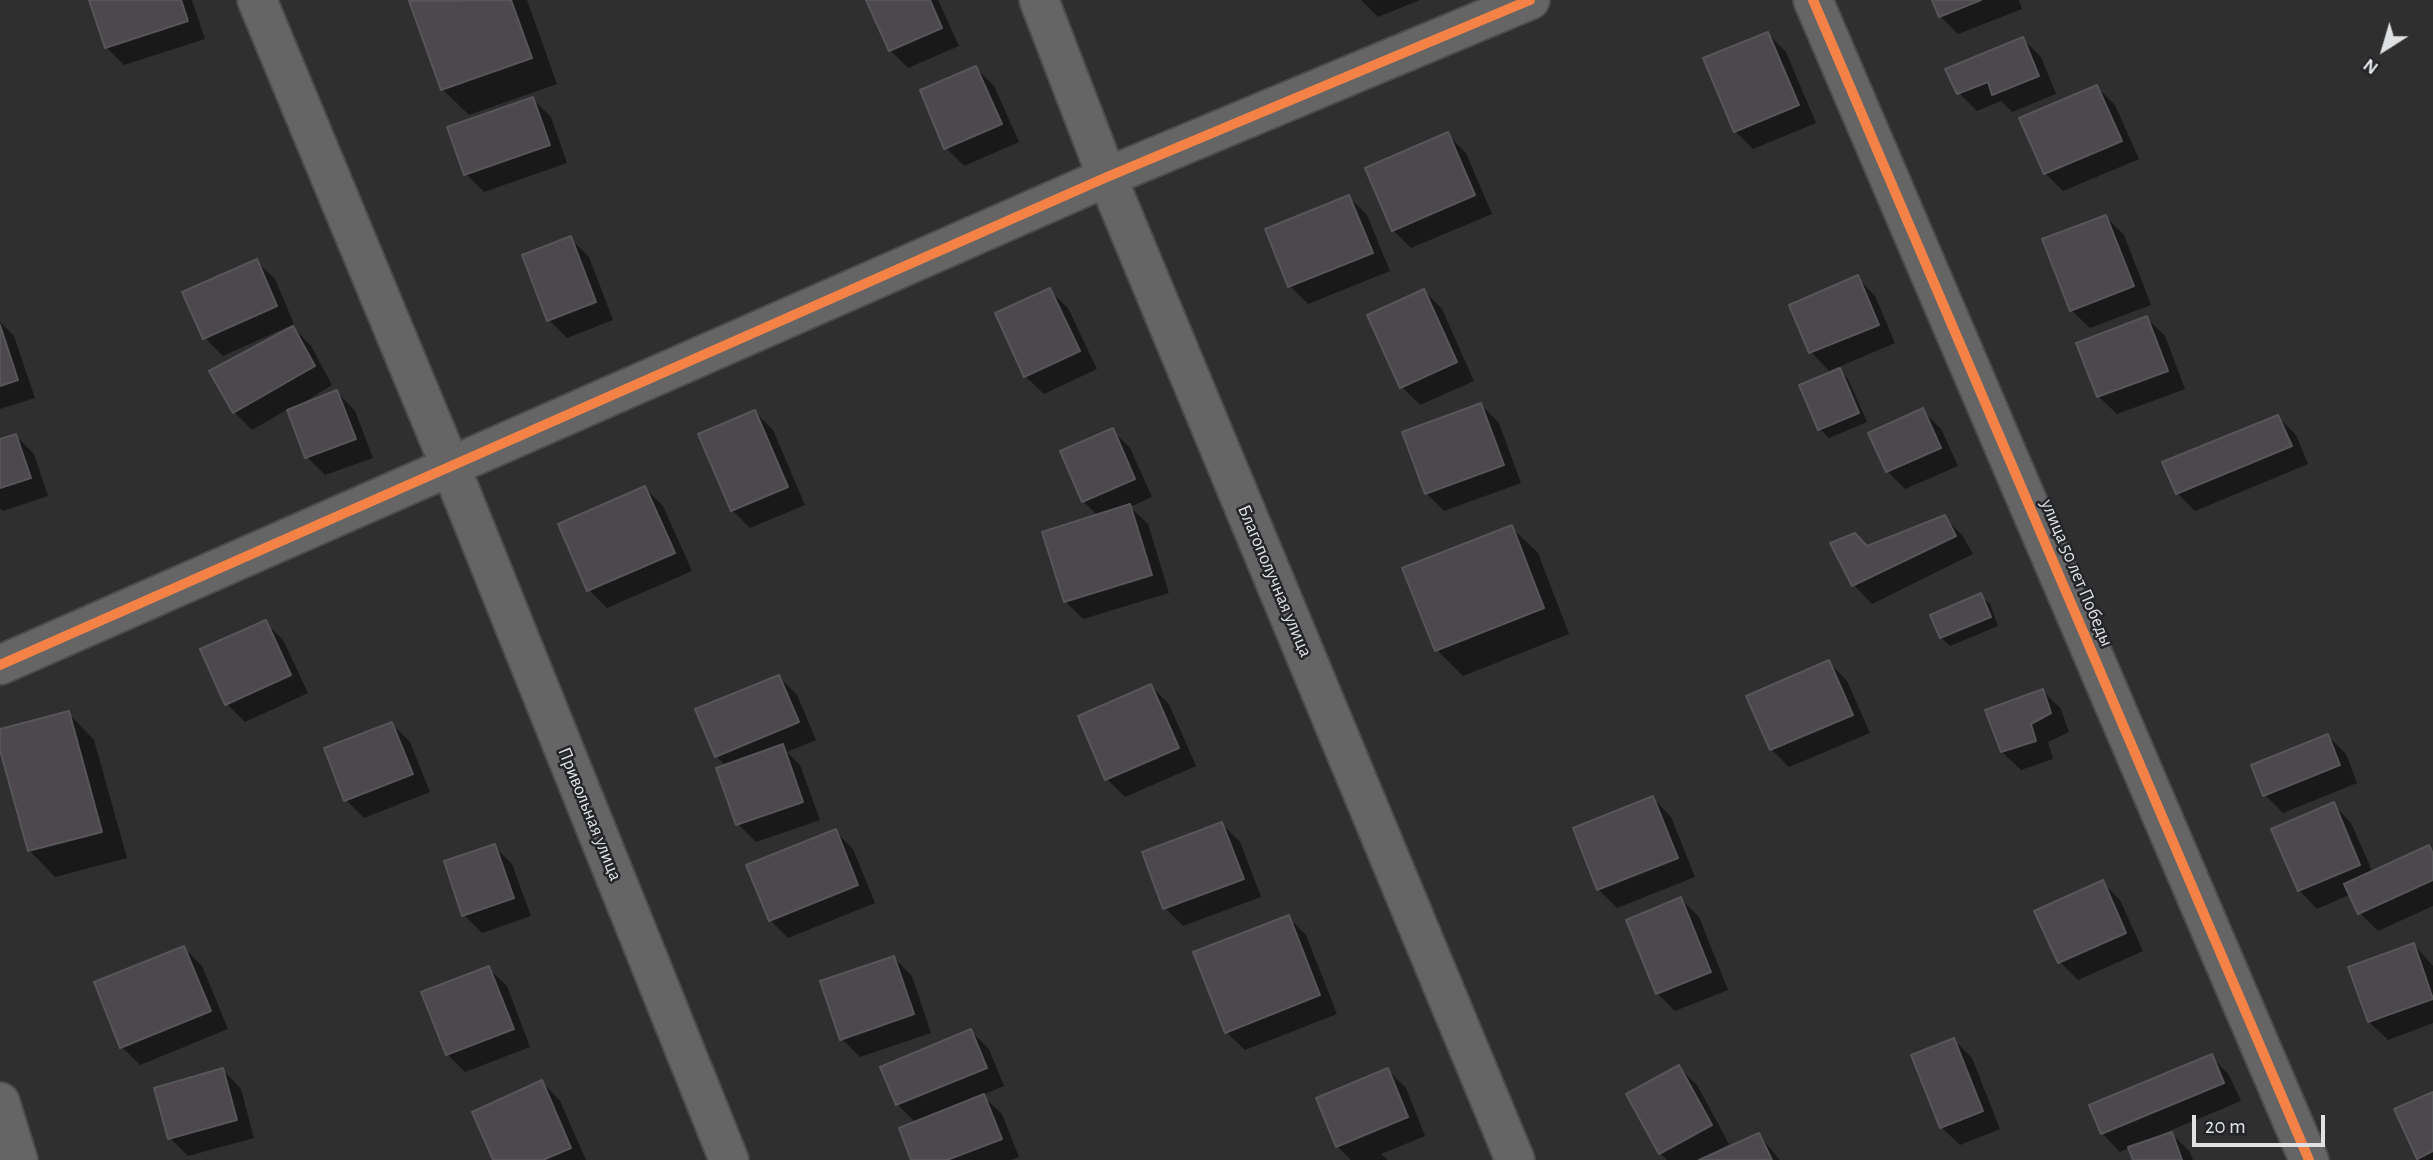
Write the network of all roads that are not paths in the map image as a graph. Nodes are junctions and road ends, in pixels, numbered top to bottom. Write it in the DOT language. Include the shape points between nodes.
graph roads {
  1 [pos="257,0"];
  2 [pos="1039,0"];
  3 [pos="1530,0"];
  4 [pos="1812,0"];
  5 [pos="1107,177"];
  6 [pos="451,468"];
  7 [pos="0,664"];
  8 [pos="0,1102"];
  9 [pos="18,1160"];
  10 [pos="729,1160"];
  11 [pos="1515,1160"];
  12 [pos="2309,1160"];
  1 -- 6 [label="street, Привольная улица"];
  2 -- 5 [label="street, Благополучная улица"];
  3 -- 5 [label="street"];
  4 -- 12 [label="street, улица 50 лет Победы"];
  5 -- 6 [label="street"];
  5 -- 11 [label="street, Благополучная улица"];
  6 -- 7 [label="street"];
  6 -- 10 [label="street, Привольная улица"];
  8 -- 9 [label="street"];
}
